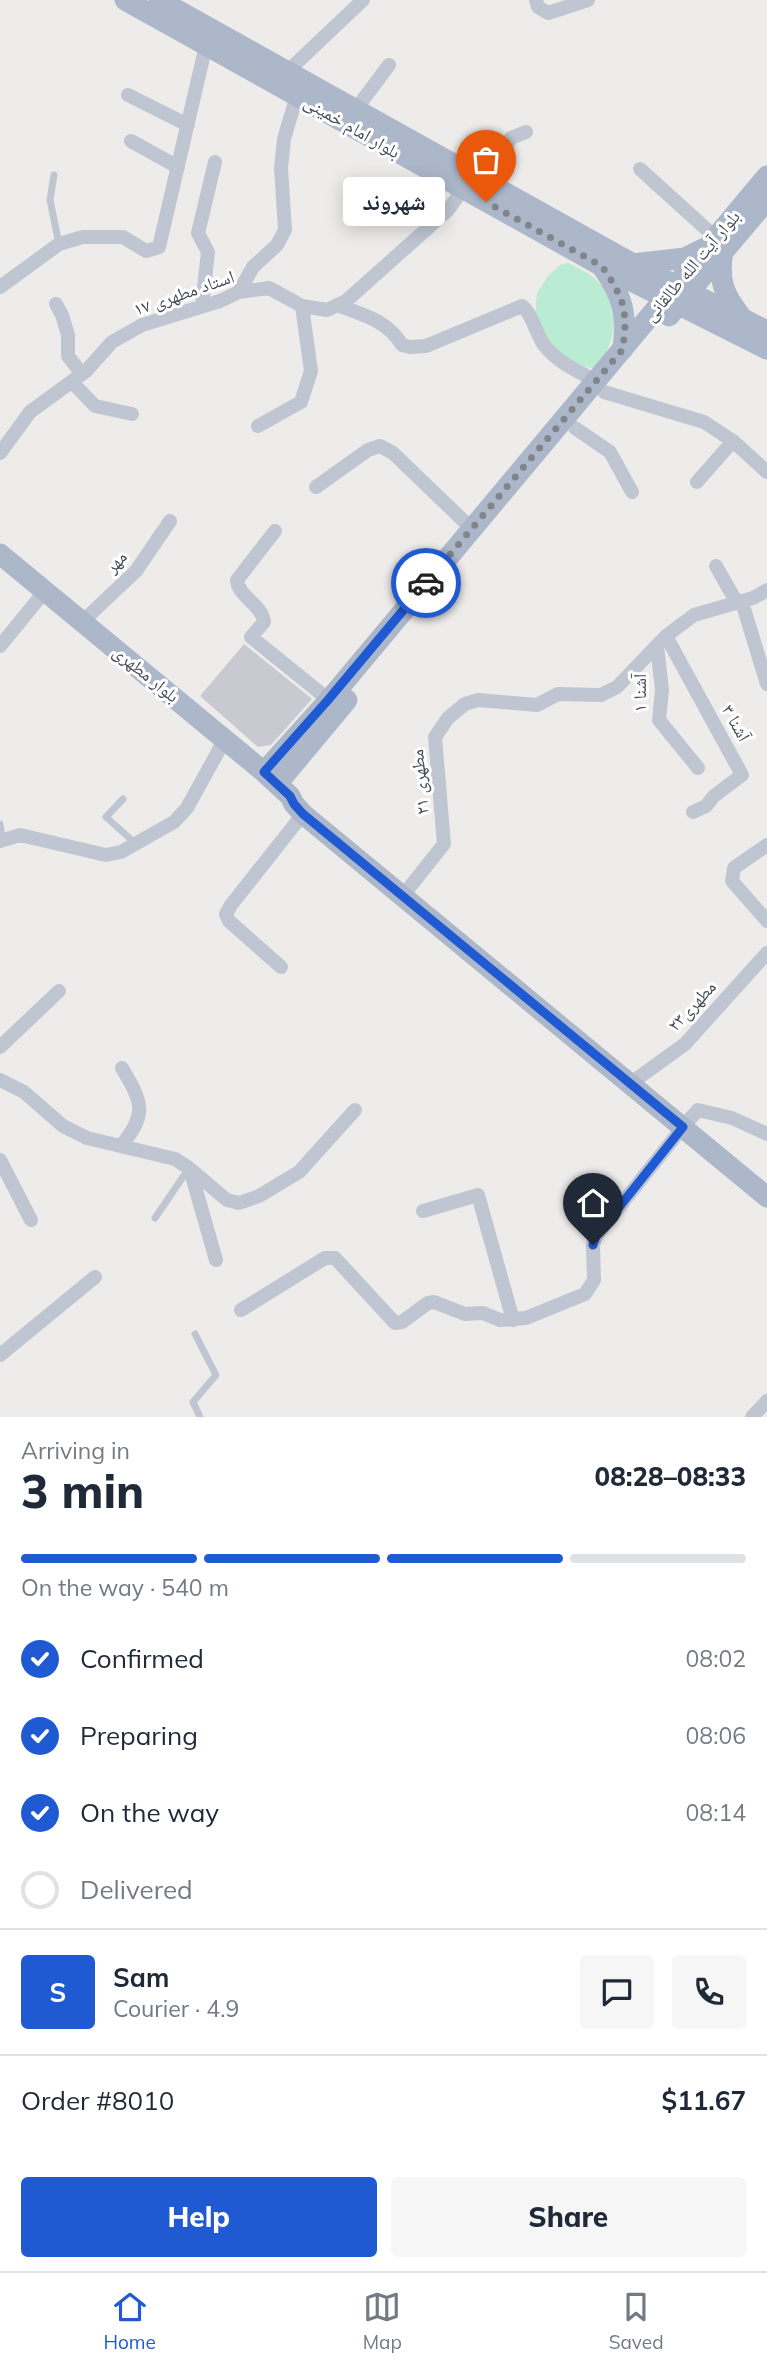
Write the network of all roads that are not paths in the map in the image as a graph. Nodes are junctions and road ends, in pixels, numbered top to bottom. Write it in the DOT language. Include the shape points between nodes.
graph roads {
  1 [pos="125,0"];
  2 [pos="159,0"];
  3 [pos="363,0"];
  4 [pos="536,0"];
  5 [pos="588,0"];
  6 [pos="206,45"];
  7 [pos="389,65"];
  8 [pos="288,71"];
  9 [pos="128,95"];
  10 [pos="297,95"];
  11 [pos="356,109"];
  12 [pos="188,125"];
  13 [pos="526,132"];
  14 [pos="131,141"];
  15 [pos="215,162"];
  16 [pos="178,167"];
  17 [pos="640,169"];
  18 [pos="54,175"];
  19 [pos="767,176"];
  20 [pos="473,182"];
  21 [pos="767,200"];
  22 [pos="59,244"];
  23 [pos="716,245"];
  24 [pos="633,264"];
  25 [pos="602,266"];
  26 [pos="0,287"];
  27 [pos="239,292"];
  28 [pos="677,295"];
  29 [pos="56,304"];
  30 [pos="337,305"];
  31 [pos="202,306"];
  32 [pos="302,306"];
  33 [pos="744,321"];
  34 [pos="767,331"];
  35 [pos="623,349"];
  36 [pos="767,349"];
  37 [pos="77,378"];
  38 [pos="600,387"];
  39 [pos="132,414"];
  40 [pos="258,426"];
  41 [pos="575,428"];
  42 [pos="733,441"];
  43 [pos="0,453"];
  44 [pos="539,460"];
  45 [pos="767,472"];
  46 [pos="697,482"];
  47 [pos="316,487"];
  48 [pos="632,492"];
  49 [pos="170,521"];
  50 [pos="472,528"];
  51 [pos="275,531"];
  52 [pos="0,554"];
  53 [pos="716,566"];
  54 [pos="767,590"];
  55 [pos="45,591"];
  56 [pos="744,601"];
  57 [pos="82,622"];
  58 [pos="662,641"];
  59 [pos="0,646"];
  60 [pos="763,657"];
  61 [pos="767,684"];
  62 [pos="328,700"];
  63 [pos="225,739"];
  64 [pos="698,768"];
  65 [pos="277,784"];
  66 [pos="123,799"];
  67 [pos="693,812"];
  68 [pos="303,814"];
  69 [pos="1,835"];
  70 [pos="338,837"];
  71 [pos="135,844"];
  72 [pos="767,845"];
  73 [pos="409,888"];
  74 [pos="767,921"];
  75 [pos="767,953"];
  76 [pos="281,967"];
  77 [pos="59,990"];
  78 [pos="0,1046"];
  79 [pos="122,1068"];
  80 [pos="638,1077"];
  81 [pos="0,1080"];
  82 [pos="355,1111"];
  83 [pos="686,1124"];
  84 [pos="767,1134"];
  85 [pos="121,1146"];
  86 [pos="0,1160"];
  87 [pos="189,1168"];
  88 [pos="767,1184"];
  89 [pos="767,1197"];
  90 [pos="424,1211"];
  91 [pos="155,1218"];
  92 [pos="31,1220"];
  93 [pos="216,1260"];
  94 [pos="95,1277"];
  95 [pos="241,1310"];
  96 [pos="513,1320"];
  97 [pos="195,1334"];
  98 [pos="0,1355"];
  99 [pos="767,1401"];
  100 [pos="200,1417"];
  101 [pos="752,1417"];
  1 -- 6 [label="main road, بلوار امام خمینی"];
  2 -- 8 [label="main road, بلوار امام خمینی"];
  3 -- 8 [label="street"];
  4 -- 5 [label="street" via="548,13"];
  6 -- 10 [label="main road, بلوار امام خمینی"];
  6 -- 12 [label="street"];
  7 -- 11 [label="street"];
  8 -- 11 [label="main road, بلوار امام خمینی"];
  9 -- 12 [label="street"];
  10 -- 20 [label="main road, بلوار امام خمینی"];
  10 -- 27 [label="street" via="281,168 285,230"];
  11 -- 20 [label="main road, بلوار امام خمینی"];
  12 -- 16 [label="street"];
  13 -- 20 [label="street" via="511,138"];
  14 -- 16 [label="street"];
  15 -- 31 [label="street" via="198,233 208,251"];
  16 -- 22 [label="street" via="159,247 146,251 123,237 83,237"];
  17 -- 23 [label="street"];
  18 -- 22 [label="lane" via="50,200"];
  19 -- 23 [label="main road, بلوار آیت الله طالقانی"];
  20 -- 24 [label="main road, بلوار امام خمینی"];
  20 -- 25 [label="main road, بلوار امام خمینی"];
  20 -- 30 [label="street" via="448,210"];
  21 -- 23 [label="main road, بلوار آیت الله طالقانی"];
  22 -- 26 [label="street"];
  23 -- 24 [label="main road" via="685,258"];
  23 -- 28 [label="main road, بلوار آیت الله طالقانی"];
  23 -- 33 [label="main road" via="723,288"];
  24 -- 28 [label="main road, بلوار امام خمینی"];
  25 -- 28 [label="main road, بلوار امام خمینی"];
  25 -- 35 [label="main road" via="624,307"];
  27 -- 31 [label="street, استاد مطهری ۱۷"];
  27 -- 32 [label="street, استاد مطهری ۱۷" via="269,288"];
  28 -- 33 [label="main road, بلوار امام خمینی"];
  28 -- 35 [label="main road, بلوار آیت الله طالقانی"];
  28 -- 36 [label="main road, بلوار امام خمینی"];
  28 -- 38 [label="main road, بلوار آیت الله طالقانی"];
  29 -- 37 [label="street"];
  30 -- 32 [label="street, استاد مطهری ۱۷" via="327,310"];
  30 -- 38 [label="street" via="383,323 402,345 410,347 426,346 522,306 546,347"];
  31 -- 37 [label="street, استاد مطهری ۱۷" via="142,325 112,342"];
  32 -- 40 [label="street" via="311,371 301,402"];
  33 -- 34 [label="main road, بلوار امام خمینی"];
  35 -- 38 [label="main road, بلوار آیت الله طالقانی"];
  37 -- 39 [label="street" via="95,406"];
  37 -- 43 [label="street, استاد مطهری ۱۷" via="30,412"];
  38 -- 41 [label="main road, بلوار آیت الله طالقانی"];
  38 -- 42 [label="street" via="704,422"];
  38 -- 44 [label="main road, بلوار آیت الله طالقانی"];
  41 -- 44 [label="main road, بلوار آیت الله طالقانی"];
  41 -- 48 [label="street" via="610,452"];
  42 -- 45 [label="street"];
  42 -- 46 [label="street"];
  44 -- 50 [label="main road, بلوار آیت الله طالقانی"];
  44 -- 65 [label="main road, بلوار آیت الله طالقانی"];
  47 -- 50 [label="street" via="380,446"];
  49 -- 57 [label="street, مهر" via="136,572"];
  50 -- 62 [label="main road, بلوار آیت الله طالقانی"];
  51 -- 62 [label="street" via="237,579 237,587 263,614 264,622 251,636"];
  52 -- 55 [label="main road, بلوار مطهری"];
  53 -- 56 [label="street"];
  54 -- 56 [label="street, مطهری ۲۱"];
  55 -- 57 [label="main road, بلوار مطهری"];
  55 -- 59 [label="street"];
  56 -- 58 [label="street, مطهری ۲۱" via="694,615"];
  56 -- 60 [label="street"];
  57 -- 63 [label="main road, بلوار مطهری"];
  58 -- 64 [label="street, آشنا ۱" via="659,720"];
  58 -- 67 [label="street, آشنا ۳" via="742,775"];
  58 -- 73 [label="street, مطهری ۲۱" via="617,687 601,695 558,694 537,705 478,700 447,718 435,737 444,844"];
  60 -- 61 [label="street"];
  62 -- 65 [label="main road, بلوار آیت الله طالقانی"];
  63 -- 65 [label="main road, بلوار مطهری"];
  63 -- 71 [label="street" via="187,807 174,822"];
  65 -- 68 [label="main road, بلوار مطهری"];
  65 -- 70 [label="main road, بلوار مطهری"];
  66 -- 71 [label="lane" via="106,817"];
  68 -- 70 [label="main road, بلوار مطهری"];
  68 -- 76 [label="street" via="226,914"];
  69 -- 71 [label="street" via="20,835 106,855"];
  70 -- 73 [label="main road, بلوار مطهری"];
  70 -- 83 [label="main road, بلوار مطهری"];
  72 -- 74 [label="street" via="734,868 733,881"];
  73 -- 80 [label="main road, بلوار مطهری"];
  75 -- 80 [label="street, مطهری۲۳" via="685,1044"];
  77 -- 78 [label="street"];
  79 -- 85 [label="street" via="139,1102 136,1124"];
  80 -- 83 [label="main road, بلوار مطهری"];
  81 -- 85 [label="street" via="24,1092 63,1126"];
  82 -- 87 [label="street" via="299,1172 239,1203 227,1200"];
  83 -- 84 [label="street" via="698,1110 732,1118"];
  83 -- 88 [label="main road, بلوار مطهری"];
  83 -- 89 [label="main road, بلوار مطهری"];
  83 -- 96 [label="street" via="596,1236 594,1280 585,1294"];
  85 -- 87 [label="street" via="175,1159"];
  86 -- 92 [label="street"];
  87 -- 91 [label="lane"];
  87 -- 93 [label="street"];
  90 -- 96 [label="street" via="478,1195"];
  94 -- 98 [label="street"];
  95 -- 96 [label="street" via="325,1258 335,1258 395,1323 434,1302 465,1314"];
  97 -- 100 [label="lane" via="216,1375 193,1402"];
  99 -- 101 [label="street"];
}
